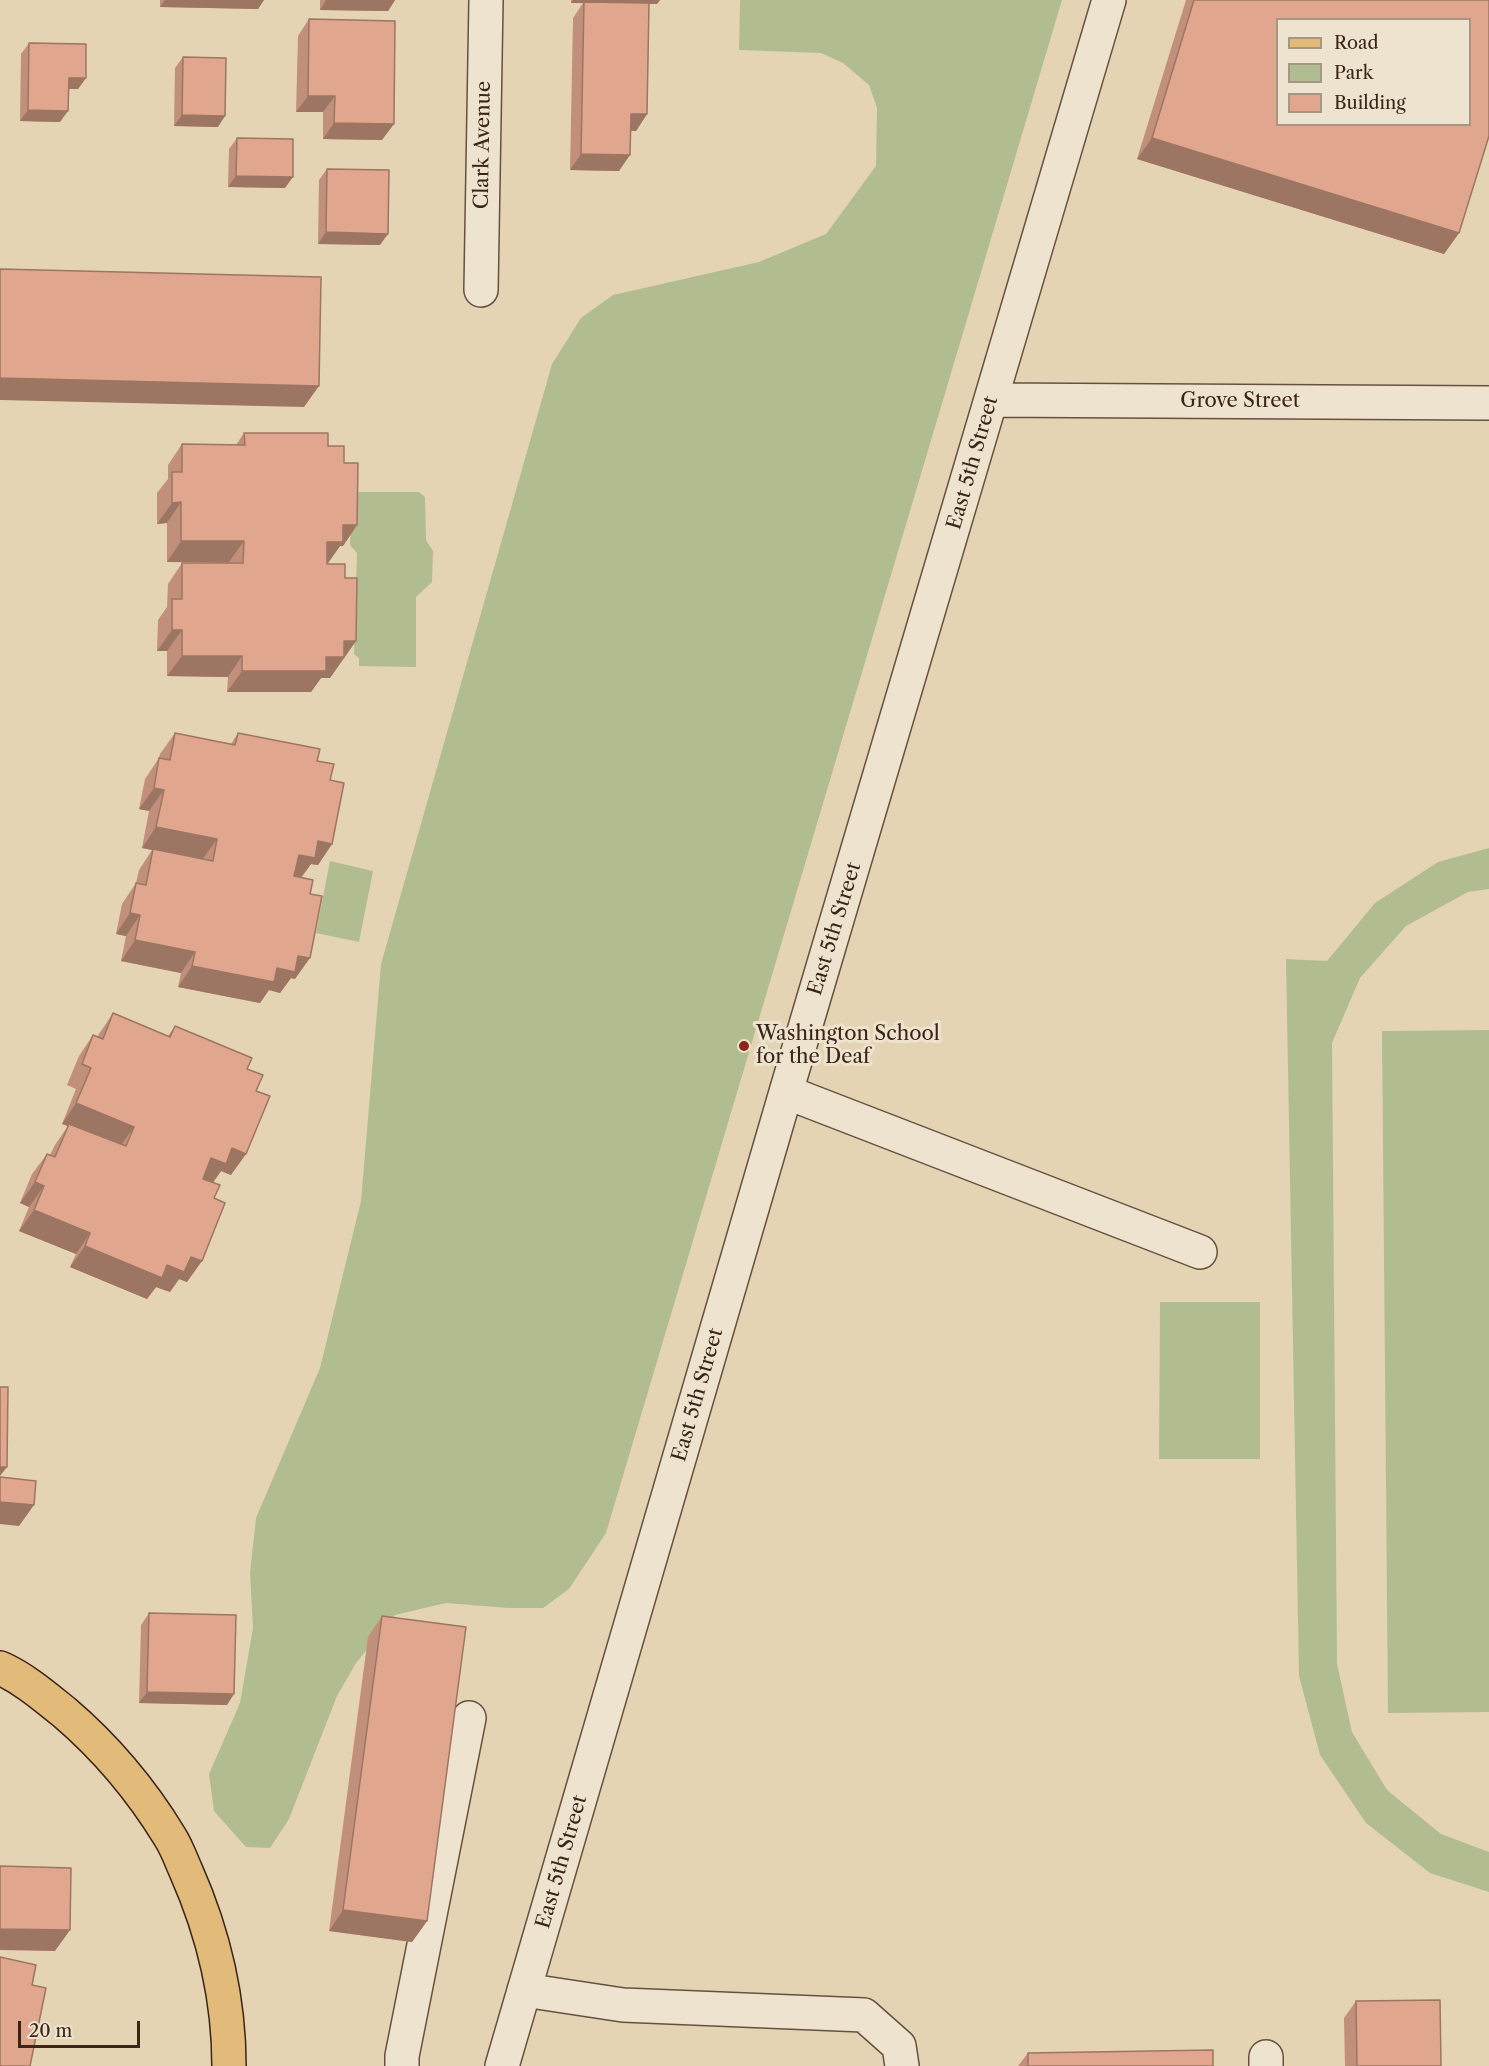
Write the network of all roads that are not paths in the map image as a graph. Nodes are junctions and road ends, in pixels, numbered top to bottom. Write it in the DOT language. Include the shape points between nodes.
graph roads {
  1 [pos="486,0"];
  2 [pos="1109,0"];
  3 [pos="481,290"];
  4 [pos="992,400"];
  5 [pos="1489,403"];
  6 [pos="786,1092"];
  7 [pos="1200,1252"];
  8 [pos="0,1668"];
  9 [pos="470,1718"];
  10 [pos="524,1990"];
  11 [pos="230,2066"];
  12 [pos="402,2066"];
  13 [pos="502,2066"];
  14 [pos="902,2066"];
  1 -- 3 [label="street, Clark Avenue"];
  2 -- 4 [label="street, East 5th Street"];
  4 -- 5 [label="street, Grove Street"];
  4 -- 6 [label="street, East 5th Street"];
  6 -- 7 [label="street"];
  6 -- 10 [label="street, East 5th Street"];
  8 -- 11 [label="main road" via="80,1725 143,1797 172,1839 205,1922 220,1978 229,2029"];
  9 -- 12 [label="street"];
  10 -- 13 [label="street, East 5th Street"];
  10 -- 14 [label="street" via="623,2005 864,2015 899,2046"];
}
